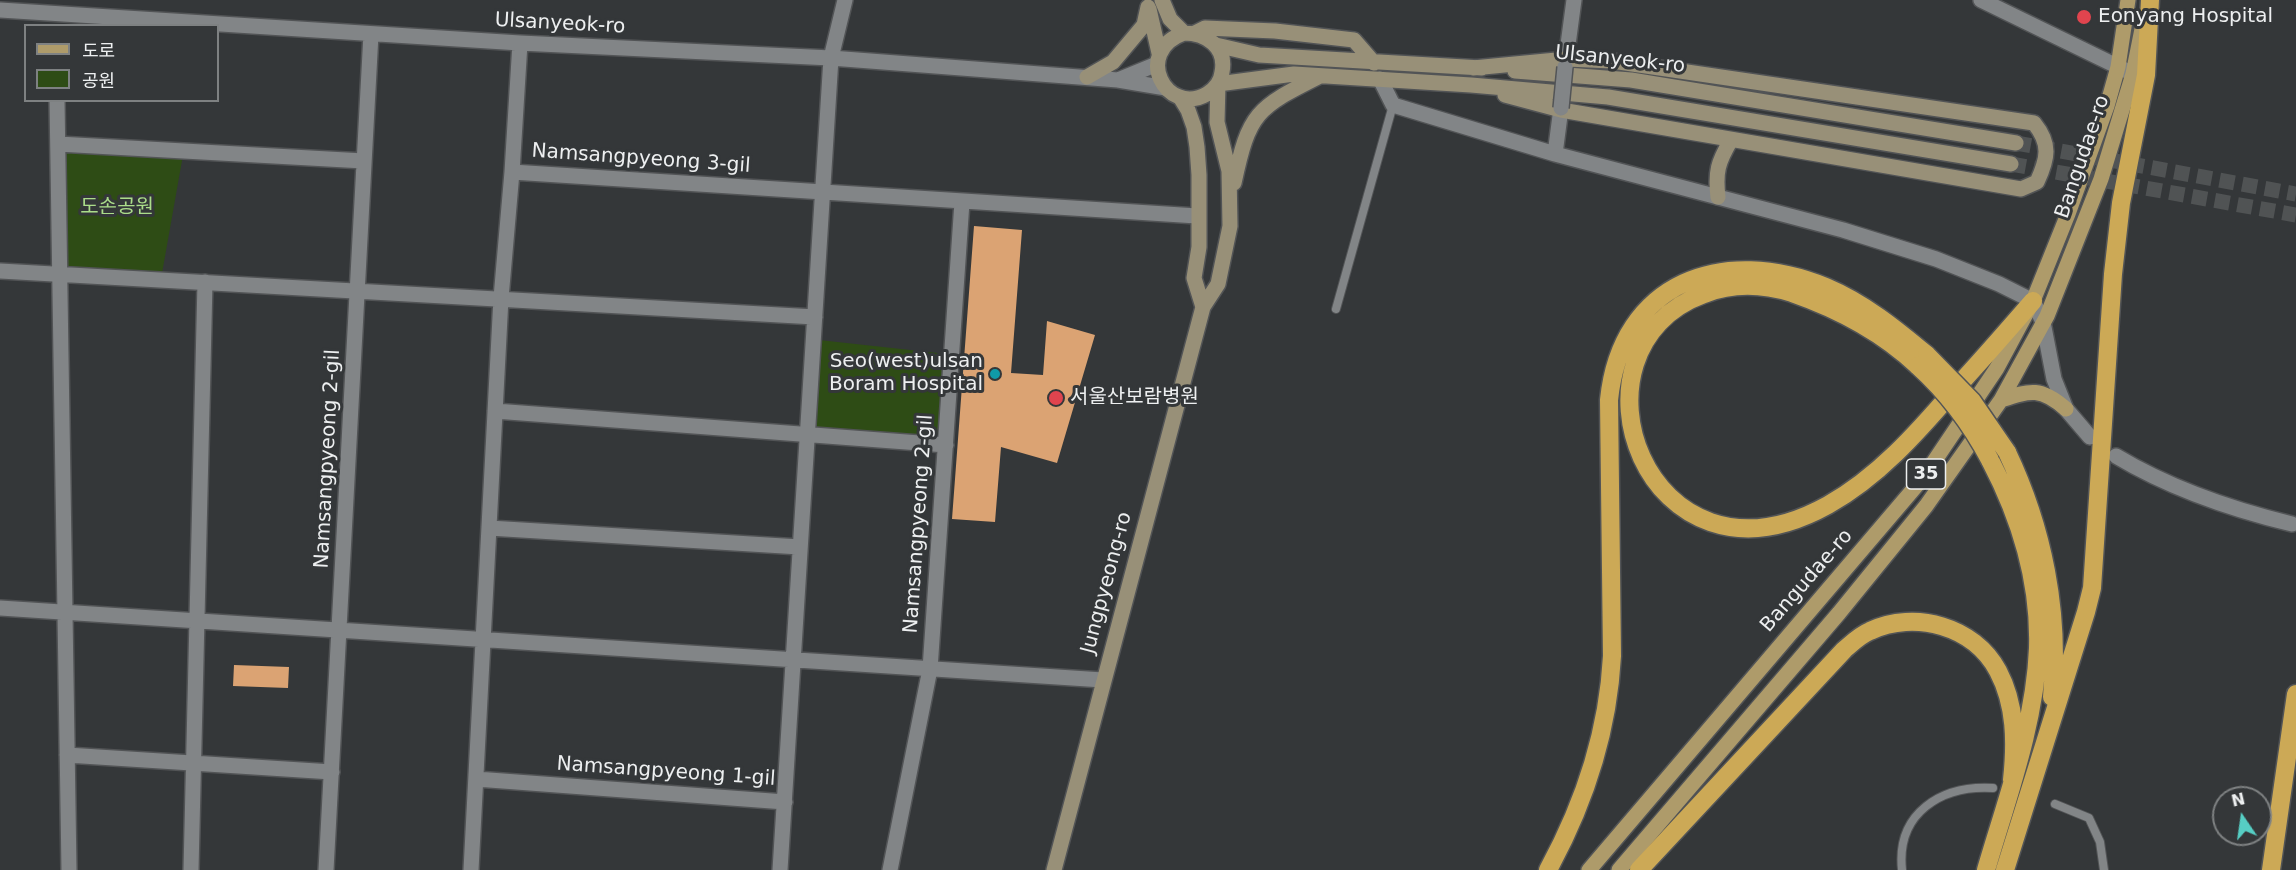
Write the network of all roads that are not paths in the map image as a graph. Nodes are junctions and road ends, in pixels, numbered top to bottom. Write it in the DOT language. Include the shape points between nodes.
graph roads {
  1 [pos="845,0"];
  2 [pos="1574,0"];
  3 [pos="1981,0"];
  4 [pos="2128,0"];
  5 [pos="2149,0"];
  6 [pos="1152,2"];
  7 [pos="0,10"];
  8 [pos="56,19"];
  9 [pos="161,24"];
  10 [pos="219,27"];
  11 [pos="1189,33"];
  12 [pos="371,34"];
  13 [pos="520,44"];
  14 [pos="1216,45"];
  15 [pos="831,58"];
  16 [pos="1158,59"];
  17 [pos="1374,63"];
  18 [pos="1566,63"];
  19 [pos="2118,67"];
  20 [pos="1473,68"];
  21 [pos="2133,74"];
  22 [pos="1320,76"];
  23 [pos="1087,77"];
  24 [pos="1380,79"];
  25 [pos="1118,80"];
  26 [pos="1218,84"];
  27 [pos="1471,85"];
  28 [pos="1166,88"];
  29 [pos="1180,97"];
  30 [pos="57,102"];
  31 [pos="1393,105"];
  32 [pos="1561,109"];
  33 [pos="1731,140"];
  34 [pos="2016,143"];
  35 [pos="58,144"];
  36 [pos="1555,154"];
  37 [pos="364,161"];
  38 [pos="2011,164"];
  39 [pos="512,172"];
  40 [pos="822,192"];
  41 [pos="1231,198"];
  42 [pos="1718,198"];
  43 [pos="962,202"];
  44 [pos="1197,216"];
  45 [pos="0,271"];
  46 [pos="60,274"];
  47 [pos="205,282"];
  48 [pos="357,290"];
  49 [pos="501,298"];
  50 [pos="2033,301"];
  51 [pos="1203,307"];
  52 [pos="1336,309"];
  53 [pos="815,317"];
  54 [pos="2043,322"];
  55 [pos="1923,361"];
  56 [pos="2001,400"];
  57 [pos="2066,409"];
  58 [pos="495,411"];
  59 [pos="808,434"];
  60 [pos="2090,437"];
  61 [pos="946,445"];
  62 [pos="1999,456"];
  63 [pos="2116,456"];
  64 [pos="2292,524"];
  65 [pos="489,528"];
  66 [pos="800,547"];
  67 [pos="0,608"];
  68 [pos="65,612"];
  69 [pos="197,621"];
  70 [pos="340,630"];
  71 [pos="483,640"];
  72 [pos="794,660"];
  73 [pos="930,669"];
  74 [pos="1103,680"];
  75 [pos="2296,694"];
  76 [pos="2044,743"];
  77 [pos="67,755"];
  78 [pos="193,763"];
  79 [pos="332,772"];
  80 [pos="476,779"];
  81 [pos="2012,780"];
  82 [pos="1993,788"];
  83 [pos="785,802"];
  84 [pos="2055,804"];
  85 [pos="69,870"];
  86 [pos="191,870"];
  87 [pos="326,870"];
  88 [pos="471,870"];
  89 [pos="780,870"];
  90 [pos="890,870"];
  91 [pos="1054,870"];
  92 [pos="1548,870"];
  93 [pos="1589,870"];
  94 [pos="1619,870"];
  95 [pos="1639,870"];
  96 [pos="1902,870"];
  97 [pos="1986,870"];
  98 [pos="2005,870"];
  99 [pos="2104,870"];
  100 [pos="2271,870"];
  1 -- 15 [label="street"];
  2 -- 18 [label="street"];
  3 -- 19 [label="street"];
  4 -- 19 [label="main road, Bangudae-ro / 35"];
  5 -- 21 [label="main road, Bangudae-ro / 35"];
  5 -- 76 [label="highway" via="2146,69 2121,203 2113,273 2092,588"];
  6 -- 11 [label="main road"];
  6 -- 16 [label="main road"];
  6 -- 23 [label="main road" via="1144,25 1113,62"];
  7 -- 8 [label="street, Ulsanyeok-ro"];
  8 -- 9 [label="street, Ulsanyeok-ro"];
  10 -- 12 [label="street, Ulsanyeok-ro"];
  11 -- 14 [label="main road" via="1205,36"];
  11 -- 16 [label="main road" via="1173,37"];
  11 -- 17 [label="main road" via="1216,28 1354,40"];
  12 -- 13 [label="street, Ulsanyeok-ro"];
  12 -- 37 [label="street"];
  13 -- 15 [label="street, Ulsanyeok-ro"];
  13 -- 39 [label="street"];
  14 -- 17 [label="main road, Ulsanyeok-ro" via="1259,55"];
  14 -- 26 [label="main road" via="1223,63"];
  15 -- 23 [label="street, Ulsanyeok-ro"];
  15 -- 40 [label="street"];
  16 -- 25 [label="street"];
  16 -- 28 [label="main road" via="1158,75"];
  17 -- 20 [label="main road, Ulsanyeok-ro"];
  18 -- 20 [label="main road"];
  18 -- 32 [label="street, bridge"];
  18 -- 33 [label="main road" via="1612,61 2034,123 2045,137 2046,163 2037,182 2021,189"];
  19 -- 21 [label="street"];
  19 -- 50 [label="main road, Bangudae-ro / 35" via="2068,214"];
  20 -- 34 [label="main road, Ulsanyeok-ro" via="1631,80"];
  21 -- 54 [label="main road, Bangudae-ro / 35" via="2101,179"];
  22 -- 24 [label="main road, Ulsanyeok-ro"];
  22 -- 26 [label="main road, Ulsanyeok-ro" via="1294,74"];
  22 -- 41 [label="main road" via="1282,95 1256,117 1242,144"];
  23 -- 25 [label="street, Ulsanyeok-ro"];
  24 -- 27 [label="main road, Ulsanyeok-ro"];
  24 -- 31 [label="street"];
  25 -- 28 [label="street, Ulsanyeok-ro"];
  26 -- 29 [label="main road" via="1201,97"];
  26 -- 41 [label="main road" via="1217,122"];
  27 -- 32 [label="main road"];
  27 -- 38 [label="main road, Ulsanyeok-ro" via="1608,97"];
  28 -- 29 [label="main road"];
  29 -- 44 [label="main road" via="1196,137"];
  30 -- 35 [label="street"];
  31 -- 36 [label="street"];
  31 -- 52 [label="lane"];
  32 -- 33 [label="main road"];
  32 -- 36 [label="street"];
  33 -- 42 [label="main road" via="1716,175"];
  35 -- 37 [label="street"];
  35 -- 46 [label="street"];
  36 -- 42 [label="street"];
  37 -- 48 [label="street"];
  39 -- 40 [label="street, Namsangpyeong 3-gil"];
  39 -- 49 [label="street, Namsangpyeong 3-gil"];
  40 -- 43 [label="street, Namsangpyeong 3-gil"];
  40 -- 53 [label="street"];
  41 -- 51 [label="main road, Jungpyeong-ro" via="1230,226 1218,284"];
  42 -- 50 [label="street" via="1936,258"];
  43 -- 44 [label="street, Namsangpyeong 3-gil"];
  43 -- 61 [label="street, Namsangpyeong 2-gil"];
  44 -- 51 [label="main road" via="1199,247 1194,278"];
  45 -- 46 [label="street"];
  46 -- 47 [label="street"];
  46 -- 68 [label="street"];
  47 -- 48 [label="street"];
  47 -- 69 [label="street"];
  48 -- 49 [label="street"];
  48 -- 70 [label="street, Namsangpyeong 2-gil"];
  49 -- 53 [label="street"];
  49 -- 58 [label="street"];
  50 -- 54 [label="street"];
  50 -- 55 [label="highway" via="1892,457 1831,504 1796,520 1764,528 1733,528 1688,512 1654,481 1632,426 1632,375 1650,334 1683,304 1722,288 1766,287 1824,305"];
  50 -- 93 [label="main road, Bangudae-ro / 35" via="1997,368 1923,478"];
  51 -- 74 [label="main road, Jungpyeong-ro"];
  53 -- 59 [label="street"];
  54 -- 56 [label="main road, Bangudae-ro / 35"];
  54 -- 57 [label="street" via="2054,379"];
  55 -- 62 [label="highway, bridge"];
  55 -- 92 [label="highway" via="1876,315 1847,298 1805,280 1766,270 1730,270 1695,279 1670,291 1641,315 1621,349 1610,400 1612,656 1608,698 1595,760 1572,822"];
  56 -- 57 [label="main road" via="2023,393 2040,393 2052,396"];
  56 -- 94 [label="main road, Bangudae-ro / 35" via="1926,506"];
  57 -- 60 [label="street"];
  58 -- 59 [label="street"];
  58 -- 65 [label="street"];
  59 -- 61 [label="street"];
  59 -- 66 [label="street"];
  61 -- 73 [label="street, Namsangpyeong 2-gil"];
  62 -- 76 [label="highway" via="2030,503 2049,585 2054,681"];
  62 -- 81 [label="highway" via="2032,576 2038,624 2030,710"];
  63 -- 64 [label="street" via="2171,486"];
  65 -- 66 [label="street"];
  65 -- 71 [label="street"];
  66 -- 72 [label="street"];
  67 -- 68 [label="street"];
  68 -- 69 [label="street"];
  68 -- 77 [label="street"];
  69 -- 70 [label="street"];
  69 -- 78 [label="street"];
  70 -- 71 [label="street"];
  70 -- 79 [label="street, Namsangpyeong 2-gil"];
  71 -- 72 [label="street"];
  71 -- 80 [label="street"];
  72 -- 73 [label="street"];
  72 -- 83 [label="street"];
  73 -- 74 [label="street"];
  73 -- 90 [label="street"];
  74 -- 91 [label="main road, Jungpyeong-ro"];
  75 -- 100 [label="highway"];
  76 -- 98 [label="highway"];
  77 -- 78 [label="street"];
  77 -- 85 [label="street"];
  78 -- 79 [label="street"];
  78 -- 86 [label="street"];
  79 -- 87 [label="street"];
  80 -- 83 [label="street, Namsangpyeong 1-gil"];
  80 -- 88 [label="street"];
  81 -- 95 [label="highway" via="2014,733 2010,705 2002,679 1987,655 1966,637 1936,624 1890,624 1869,631 1844,650"];
  81 -- 97 [label="highway"];
  82 -- 96 [label="lane" via="1957,790 1937,797 1922,809 1902,846"];
  83 -- 89 [label="street, Namsangpyeong 1-gil"];
  84 -- 99 [label="lane" via="2089,818 2100,842"];
}
